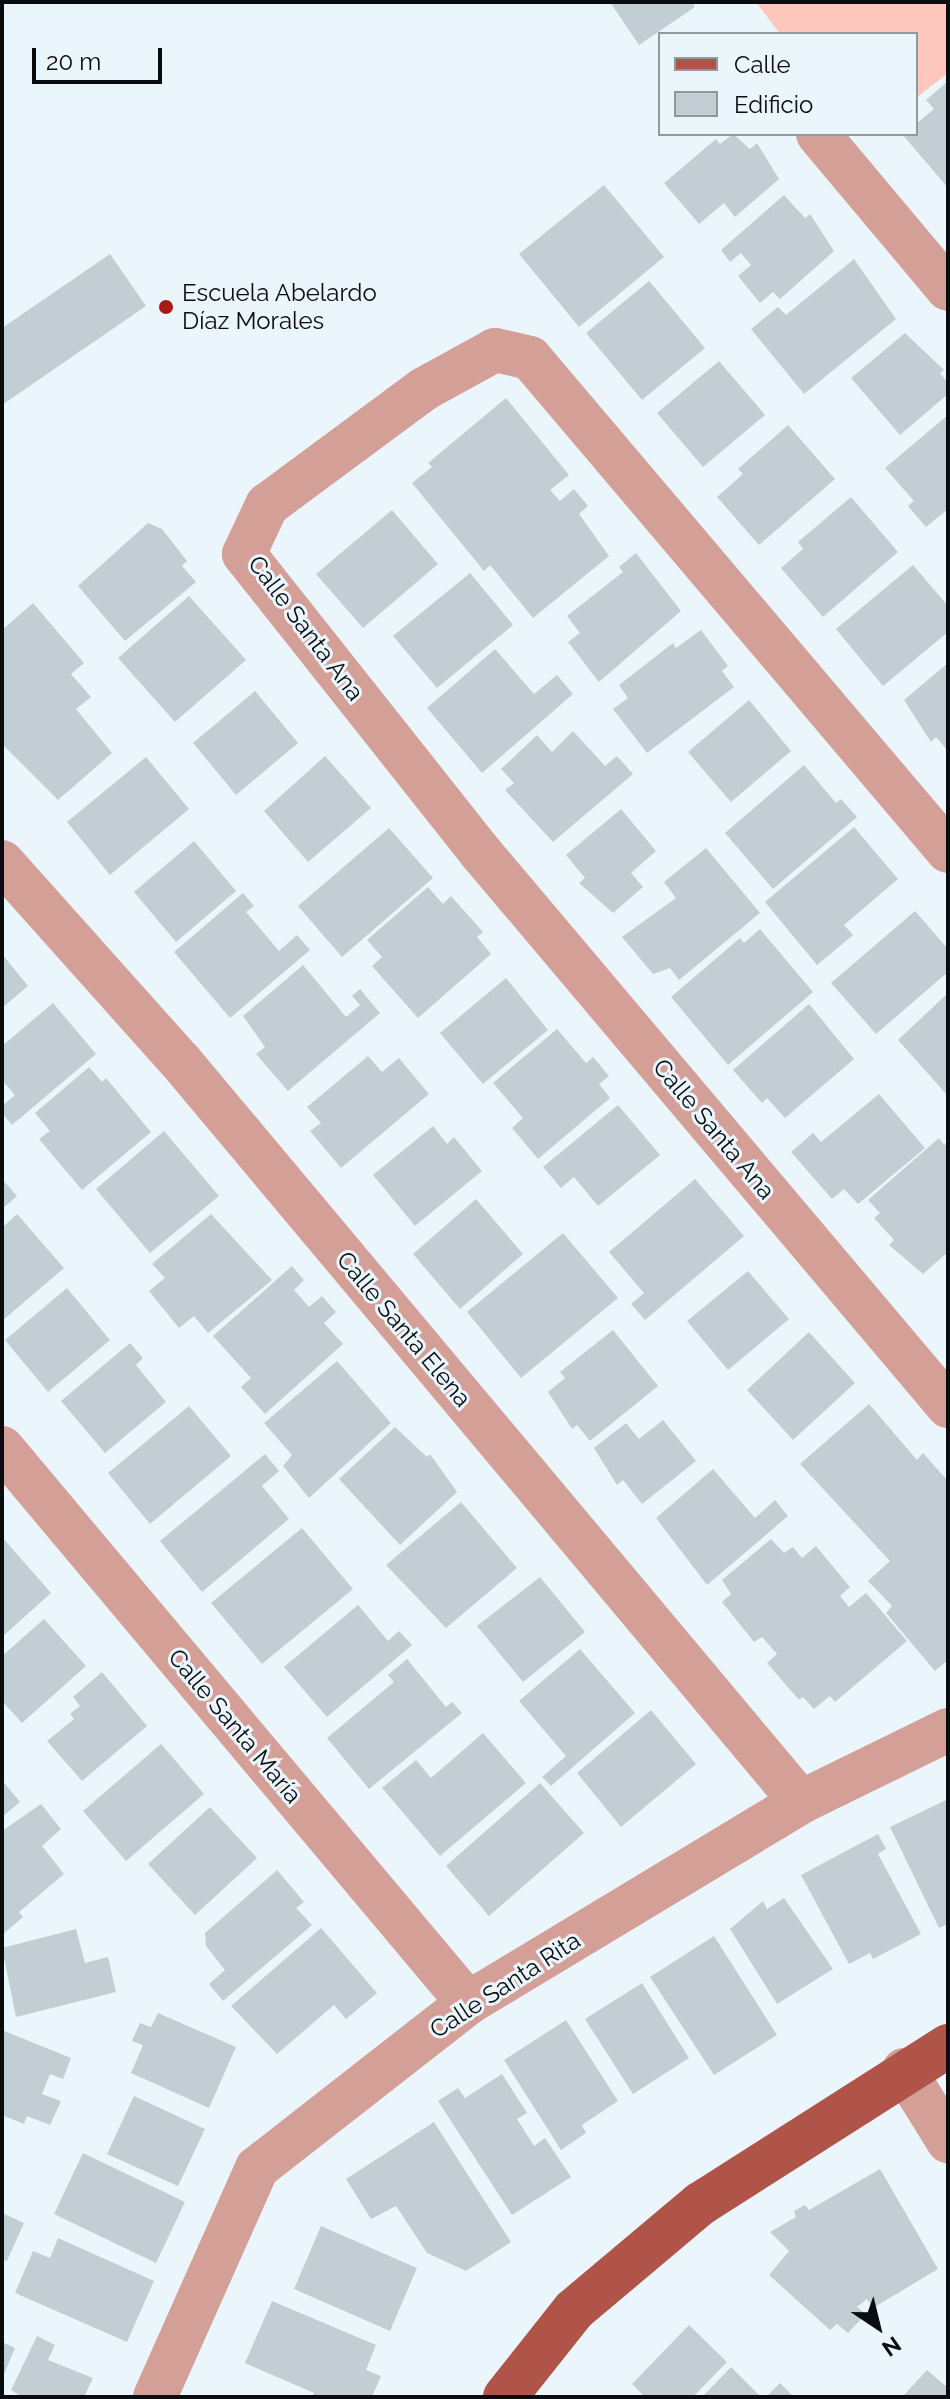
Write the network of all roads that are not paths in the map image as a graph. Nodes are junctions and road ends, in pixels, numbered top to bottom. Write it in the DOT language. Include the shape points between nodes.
graph roads {
  1 [pos="820,136"];
  2 [pos="948,289"];
  3 [pos="948,851"];
  4 [pos="2,862"];
  5 [pos="948,1406"];
  6 [pos="2,1448"];
  7 [pos="948,1730"];
  8 [pos="801,1802"];
  9 [pos="468,2003"];
  10 [pos="948,2046"];
  11 [pos="904,2070"];
  12 [pos="948,2141"];
  13 [pos="155,2397"];
  14 [pos="505,2397"];
  1 -- 2 [label="street"];
  3 -- 5 [label="street, Calle Santa Ana" via="530,358 495,350 424,389 267,505 244,554 481,853"];
  4 -- 8 [label="street, Calle Santa Elena" via="181,1062"];
  6 -- 9 [label="street, Calle Santa María"];
  7 -- 8 [label="street, Calle Santa Rita"];
  8 -- 9 [label="street, Calle Santa Rita"];
  9 -- 13 [label="street, Calle Santa Rita" via="257,2168"];
  10 -- 11 [label="main road"];
  11 -- 12 [label="street"];
  11 -- 14 [label="main road" via="700,2204 574,2310"];
}
